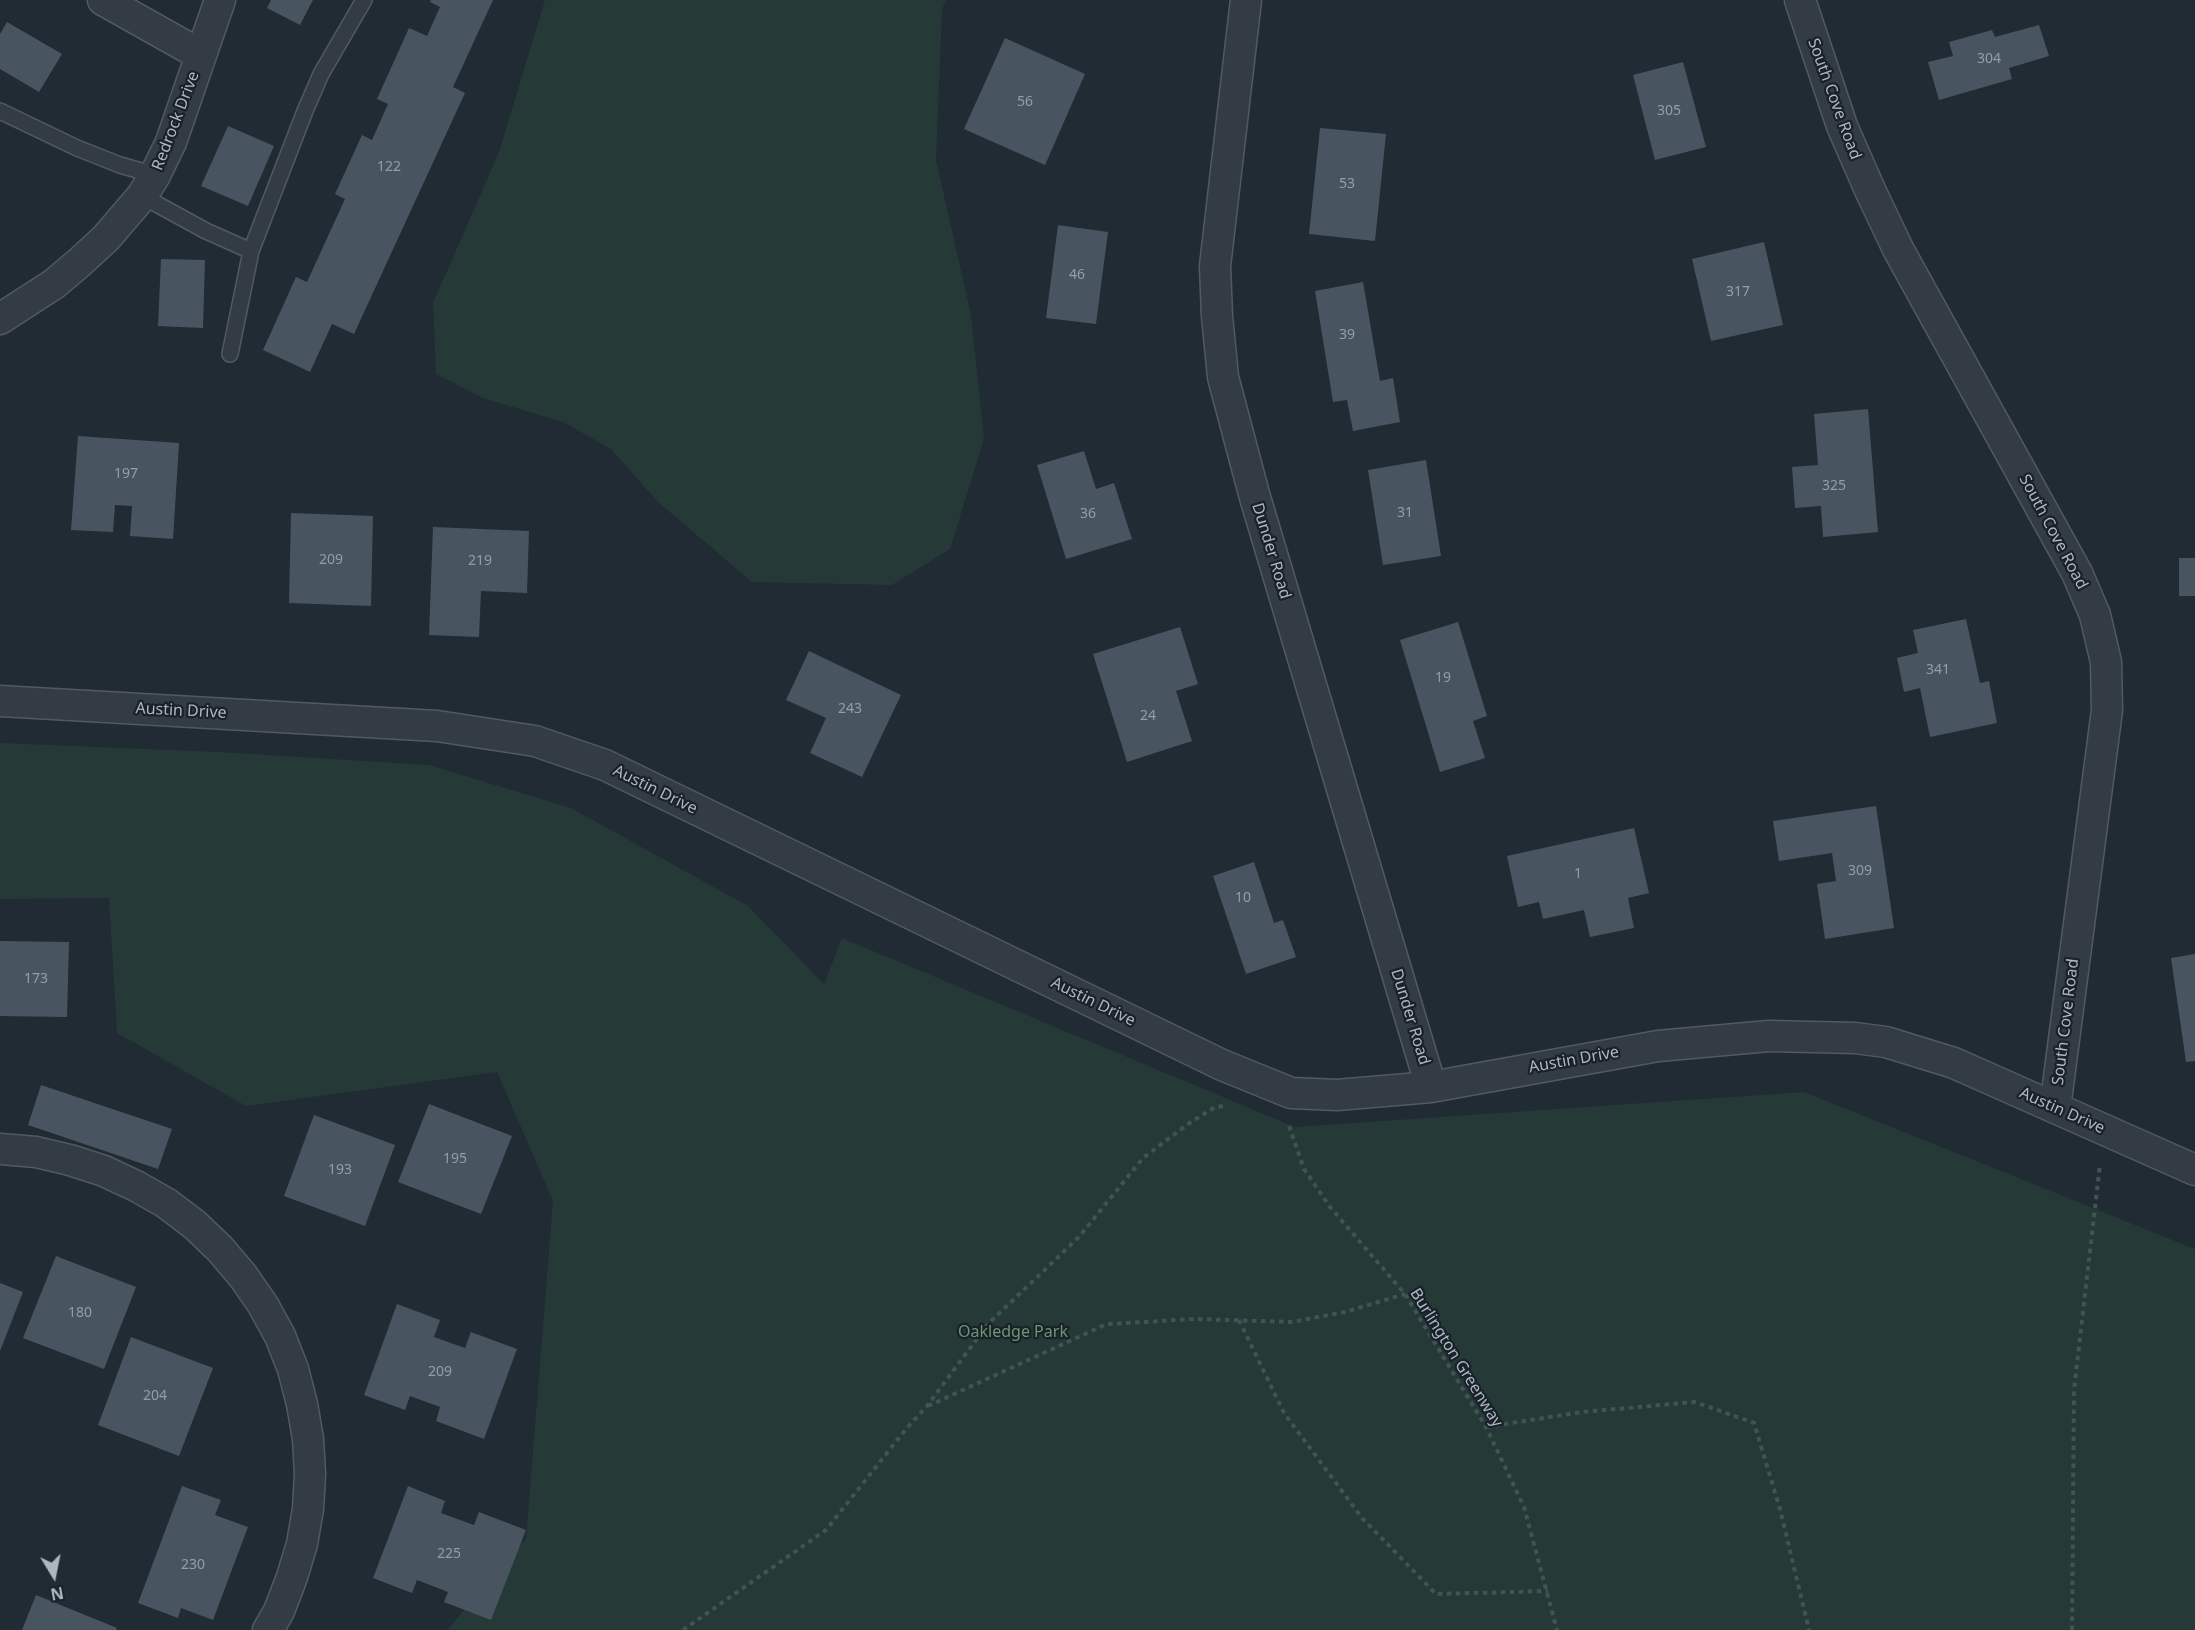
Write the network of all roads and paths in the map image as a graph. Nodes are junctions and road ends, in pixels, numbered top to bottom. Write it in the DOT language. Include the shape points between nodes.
graph roads {
  1 [pos="103,0"];
  2 [pos="220,0"];
  3 [pos="364,0"];
  4 [pos="1246,0"];
  5 [pos="1800,0"];
  6 [pos="201,55"];
  7 [pos="0,111"];
  8 [pos="149,185"];
  9 [pos="251,251"];
  10 [pos="0,319"];
  11 [pos="230,354"];
  12 [pos="0,702"];
  13 [pos="1431,1087"];
  14 [pos="1231,1106"];
  15 [pos="2055,1108"];
  16 [pos="1288,1123"];
  17 [pos="2104,1130"];
  18 [pos="0,1149"];
  19 [pos="2195,1170"];
  20 [pos="1405,1294"];
  21 [pos="1239,1320"];
  22 [pos="927,1406"];
  23 [pos="1486,1427"];
  24 [pos="1548,1591"];
  25 [pos="268,1630"];
  26 [pos="683,1630"];
  27 [pos="1557,1630"];
  28 [pos="1809,1630"];
  29 [pos="2072,1630"];
  1 -- 6 [label="street"];
  2 -- 6 [label="street, Redrock Drive"];
  3 -- 9 [label="lane" via="321,74"];
  4 -- 13 [label="street, Dunder Road" via="1215,266 1223,377 1254,494"];
  5 -- 15 [label="street, South Cove Road" via="1842,126 1870,190 1908,268 2077,573 2101,639 2106,662 2107,710"];
  6 -- 8 [label="street, Redrock Drive" via="171,142"];
  7 -- 8 [label="lane" via="120,165"];
  8 -- 9 [label="lane" via="206,231"];
  8 -- 10 [label="street, Redrock Drive" via="106,238 80,262"];
  9 -- 11 [label="lane"];
  12 -- 13 [label="street, Austin Drive" via="437,726 535,741 605,765 1222,1065 1291,1093 1337,1095"];
  13 -- 15 [label="street, Austin Drive" via="1658,1046 1768,1036 1855,1038 1886,1042 1954,1063"];
  14 -- 22 [label="path" via="1206,1112 1143,1158 1079,1237 988,1324"];
  15 -- 17 [label="street, Austin Drive"];
  16 -- 20 [label="path, Burlington Greenway" via="1304,1169 1330,1207"];
  17 -- 19 [label="street, Austin Drive"];
  17 -- 29 [label="path" via="2074,1390"];
  18 -- 25 [label="street" via="70,1160 136,1185 195,1225 243,1276 263,1305 293,1369 308,1438 310,1473 302,1544 279,1611"];
  20 -- 21 [label="path" via="1345,1312 1291,1322"];
  20 -- 23 [label="path, Burlington Greenway"];
  21 -- 22 [label="path" via="1107,1324"];
  21 -- 24 [label="path" via="1284,1413 1362,1518 1436,1594"];
  22 -- 26 [label="path" via="826,1530"];
  23 -- 24 [label="path, Burlington Greenway" via="1524,1507"];
  23 -- 28 [label="path" via="1582,1412 1695,1402 1754,1423 1780,1509"];
  24 -- 27 [label="path, Burlington Greenway"];
}
